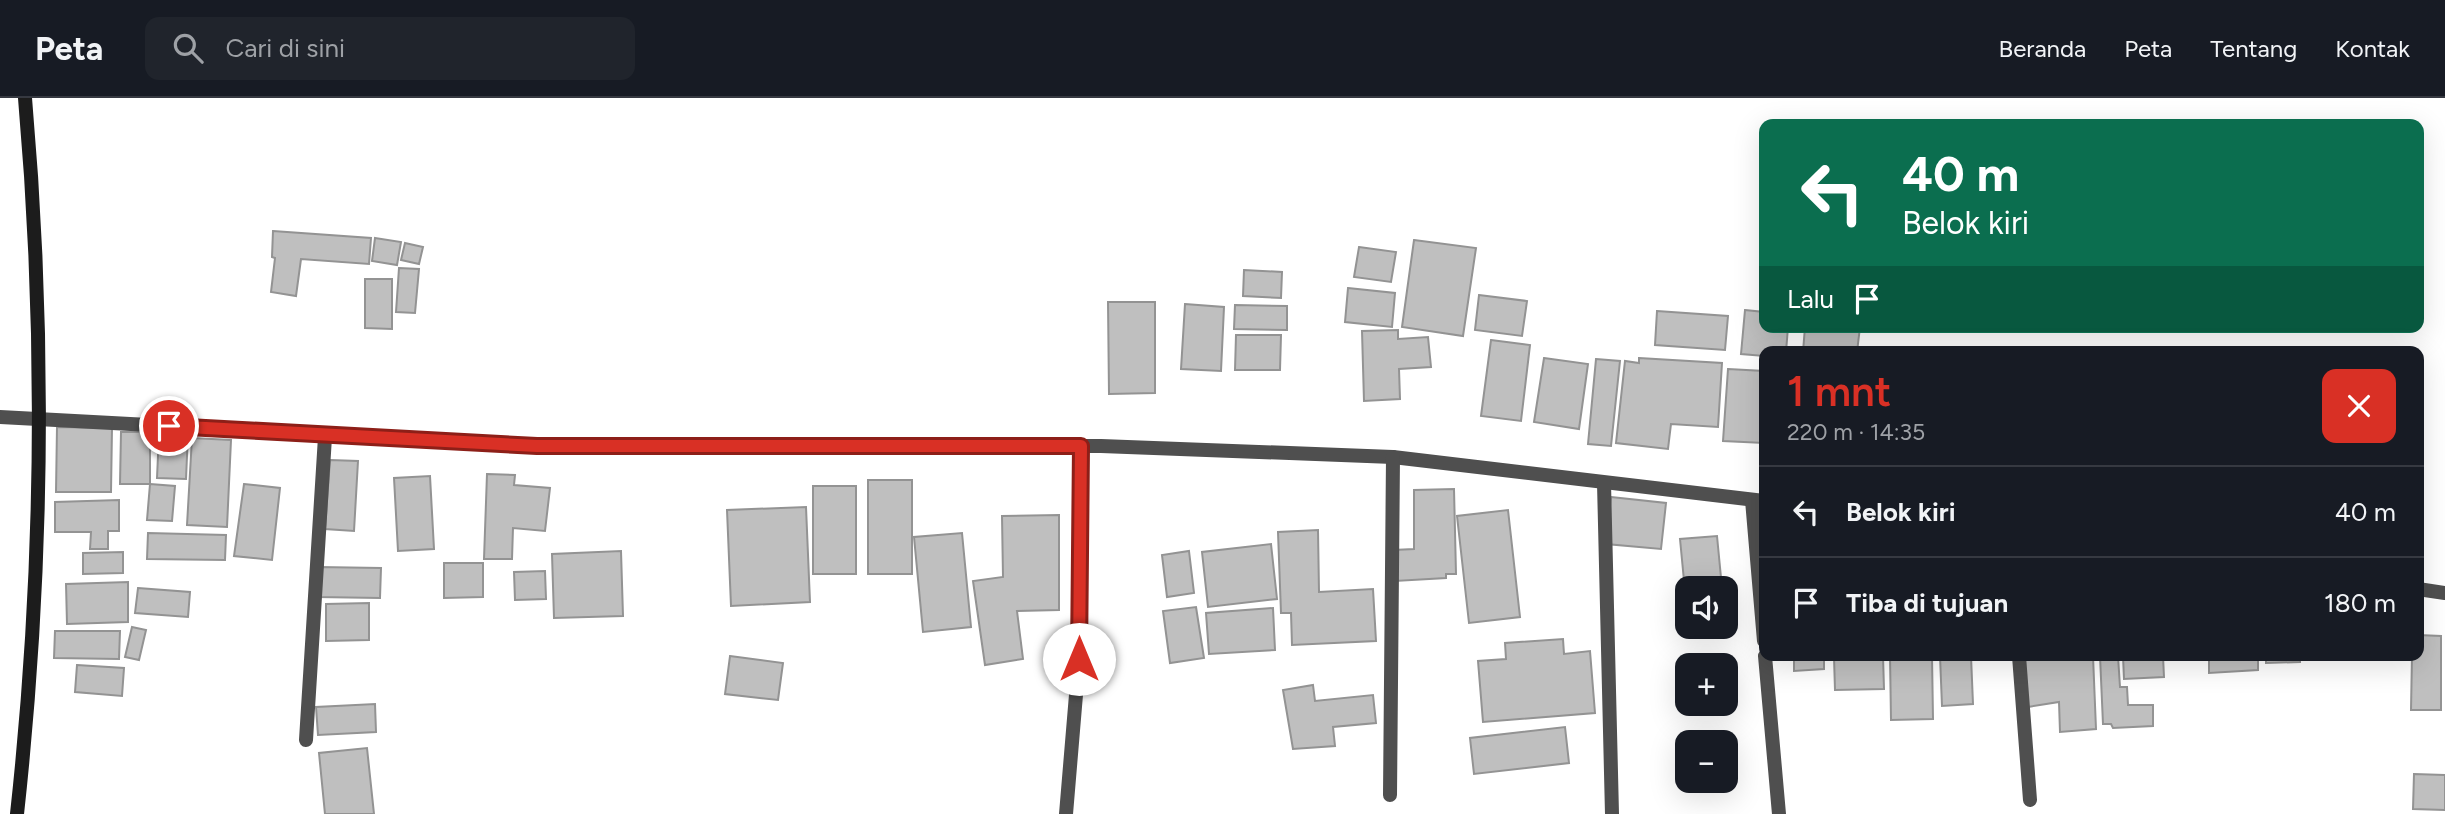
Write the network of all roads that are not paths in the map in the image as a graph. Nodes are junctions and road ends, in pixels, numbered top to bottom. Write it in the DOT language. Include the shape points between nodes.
graph roads {
  1 [pos="25,98"];
  2 [pos="0,417"];
  3 [pos="39,417"];
  4 [pos="325,437"];
  5 [pos="1081,446"];
  6 [pos="1393,457"];
  7 [pos="1604,483"];
  8 [pos="1758,501"];
  9 [pos="1759,524"];
  10 [pos="2424,590"];
  11 [pos="2445,593"];
  12 [pos="1765,661"];
  13 [pos="2019,661"];
  14 [pos="306,740"];
  15 [pos="1390,795"];
  16 [pos="2030,800"];
  17 [pos="17,814"];
  18 [pos="1066,814"];
  19 [pos="1612,814"];
  20 [pos="1779,814"];
  1 -- 3 [label="main road" via="37,285"];
  2 -- 3 [label="street"];
  3 -- 4 [label="street"];
  3 -- 17 [label="main road" via="36,606"];
  4 -- 5 [label="street" via="551,446"];
  4 -- 14 [label="street"];
  5 -- 6 [label="street"];
  5 -- 18 [label="street" via="1079,659"];
  6 -- 7 [label="street"];
  6 -- 15 [label="street"];
  7 -- 8 [label="street"];
  7 -- 19 [label="street"];
  8 -- 9 [label="street"];
  10 -- 11 [label="street"];
  12 -- 20 [label="street"];
  13 -- 16 [label="street"];
}
